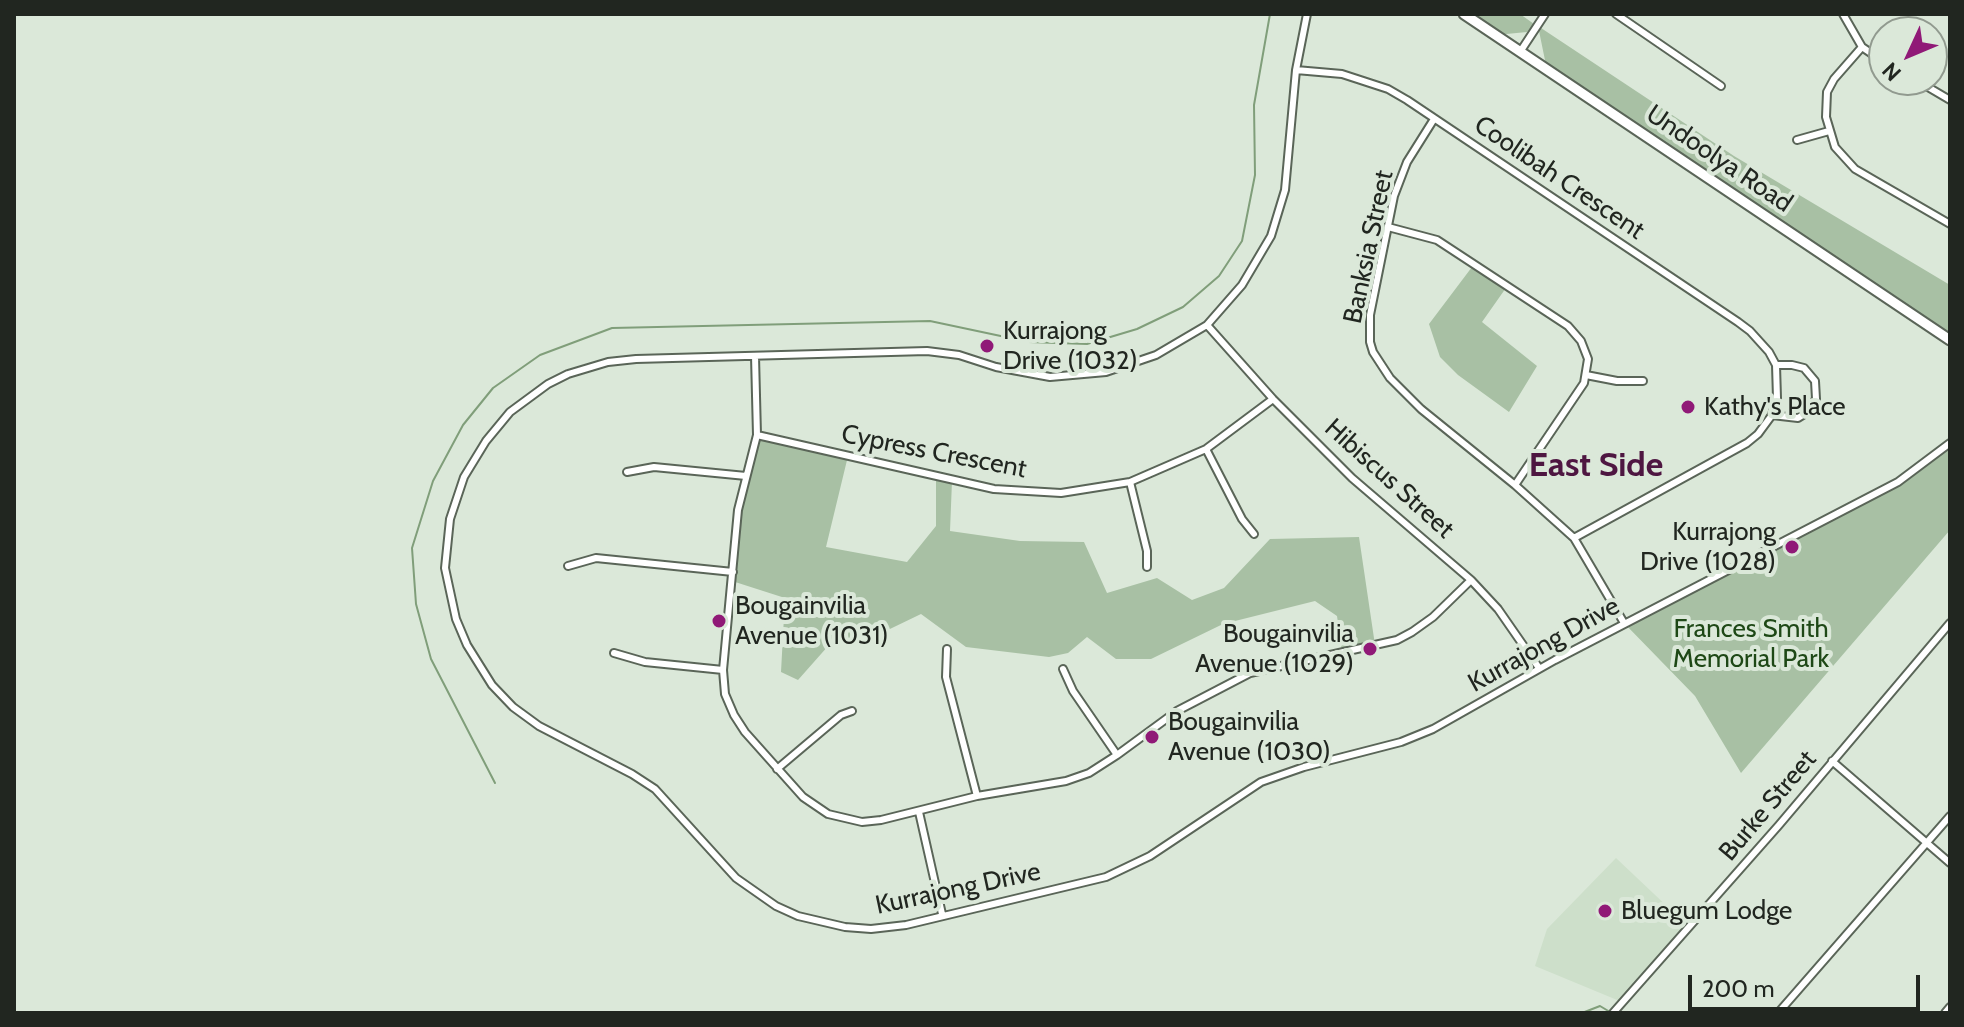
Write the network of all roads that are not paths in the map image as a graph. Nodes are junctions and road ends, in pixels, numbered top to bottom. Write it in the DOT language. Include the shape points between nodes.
graph roads {
  1 [pos="1307,14"];
  2 [pos="1464,14"];
  3 [pos="1545,14"];
  4 [pos="1616,14"];
  5 [pos="1843,14"];
  6 [pos="1862,47"];
  7 [pos="1868,51"];
  8 [pos="1520,52"];
  9 [pos="1296,70"];
  10 [pos="1721,86"];
  11 [pos="1434,119"];
  12 [pos="1829,131"];
  13 [pos="1797,140"];
  14 [pos="1950,224"];
  15 [pos="1388,227"];
  16 [pos="1207,325"];
  17 [pos="1950,340"];
  18 [pos="755,356"];
  19 [pos="1776,365"];
  20 [pos="1586,375"];
  21 [pos="1643,381"];
  22 [pos="1273,399"];
  23 [pos="1772,415"];
  24 [pos="757,435"];
  25 [pos="1950,443"];
  26 [pos="1206,449"];
  27 [pos="627,472"];
  28 [pos="746,476"];
  29 [pos="1130,482"];
  30 [pos="1515,485"];
  31 [pos="1254,534"];
  32 [pos="1574,538"];
  33 [pos="568,566"];
  34 [pos="1147,567"];
  35 [pos="733,572"];
  36 [pos="1471,580"];
  37 [pos="1624,623"];
  38 [pos="1950,623"];
  39 [pos="947,649"];
  40 [pos="614,653"];
  41 [pos="1539,668"];
  42 [pos="1063,669"];
  43 [pos="723,670"];
  44 [pos="852,711"];
  45 [pos="1117,755"];
  46 [pos="1832,761"];
  47 [pos="777,769"];
  48 [pos="977,796"];
  49 [pos="919,812"];
  50 [pos="1950,816"];
  51 [pos="1927,843"];
  52 [pos="1950,863"];
  53 [pos="942,914"];
  54 [pos="1950,1007"];
  55 [pos="1613,1013"];
  56 [pos="1778,1013"];
  57 [pos="1945,1013"];
  1 -- 9 [label="street, Kurrajong Drive"];
  2 -- 8 [label="main road, Undoolya Road"];
  3 -- 8 [label="street"];
  4 -- 10 [label="street"];
  5 -- 6 [label="street"];
  6 -- 7 [label="street"];
  6 -- 12 [label="street" via="1827,92"];
  8 -- 17 [label="main road, Undoolya Road"];
  9 -- 11 [label="street, Coolibah Crescent" via="1367,81"];
  9 -- 16 [label="street, Kurrajong Drive" via="1279,214 1242,285"];
  11 -- 15 [label="street, Banksia Street" via="1407,162"];
  11 -- 19 [label="street, Coolibah Crescent" via="1738,322"];
  12 -- 13 [label="street"];
  12 -- 14 [label="street" via="1835,147 1855,169"];
  15 -- 20 [label="street" via="1437,240 1568,326 1586,351"];
  15 -- 30 [label="street, Banksia Street" via="1370,315 1373,352 1421,409"];
  16 -- 18 [label="street, Kurrajong Drive" via="1156,355 1078,376 1024,373 927,351"];
  16 -- 22 [label="street, Hibiscus Street"];
  18 -- 24 [label="street"];
  18 -- 53 [label="street, Kurrajong Drive" via="596,365 548,384 510,412 472,461 450,519 445,568 456,619 478,666 513,707 655,789 736,878 776,906 823,923 871,929"];
  19 -- 23 [label="street"];
  19 -- 23 [label="street" via="1804,368 1817,389 1806,413 1788,419"];
  20 -- 21 [label="street"];
  20 -- 30 [label="street"];
  22 -- 26 [label="street, Cypress Crescent"];
  22 -- 36 [label="street, Hibiscus Street" via="1352,478"];
  23 -- 32 [label="street" via="1747,443"];
  24 -- 28 [label="street"];
  24 -- 29 [label="street, Cypress Crescent" via="994,489 1061,493"];
  25 -- 37 [label="street, Kurrajong Drive" via="1898,482"];
  26 -- 29 [label="street, Cypress Crescent"];
  26 -- 31 [label="street"];
  27 -- 28 [label="street" via="654,467"];
  28 -- 35 [label="street"];
  29 -- 34 [label="street"];
  30 -- 32 [label="street, Banksia Street"];
  32 -- 37 [label="street, Banksia Street"];
  33 -- 35 [label="street" via="596,558"];
  35 -- 43 [label="street"];
  36 -- 41 [label="street, Hibiscus Street"];
  36 -- 45 [label="street" via="1433,617 1397,640 1250,673 1177,711"];
  37 -- 41 [label="street, Kurrajong Drive"];
  38 -- 46 [label="street, Burke Street"];
  39 -- 48 [label="street" via="946,677"];
  40 -- 43 [label="street" via="645,662"];
  41 -- 53 [label="street, Kurrajong Drive" via="1404,741 1261,782 1131,867"];
  42 -- 45 [label="street"];
  43 -- 47 [label="street" via="734,715"];
  44 -- 47 [label="street"];
  45 -- 48 [label="street" via="1066,781"];
  46 -- 51 [label="street"];
  46 -- 55 [label="street, Burke Street"];
  47 -- 49 [label="street" via="828,814 862,822"];
  48 -- 49 [label="street"];
  49 -- 53 [label="street"];
  50 -- 51 [label="street"];
  51 -- 52 [label="street"];
  51 -- 56 [label="street"];
  54 -- 57 [label="street"];
}
